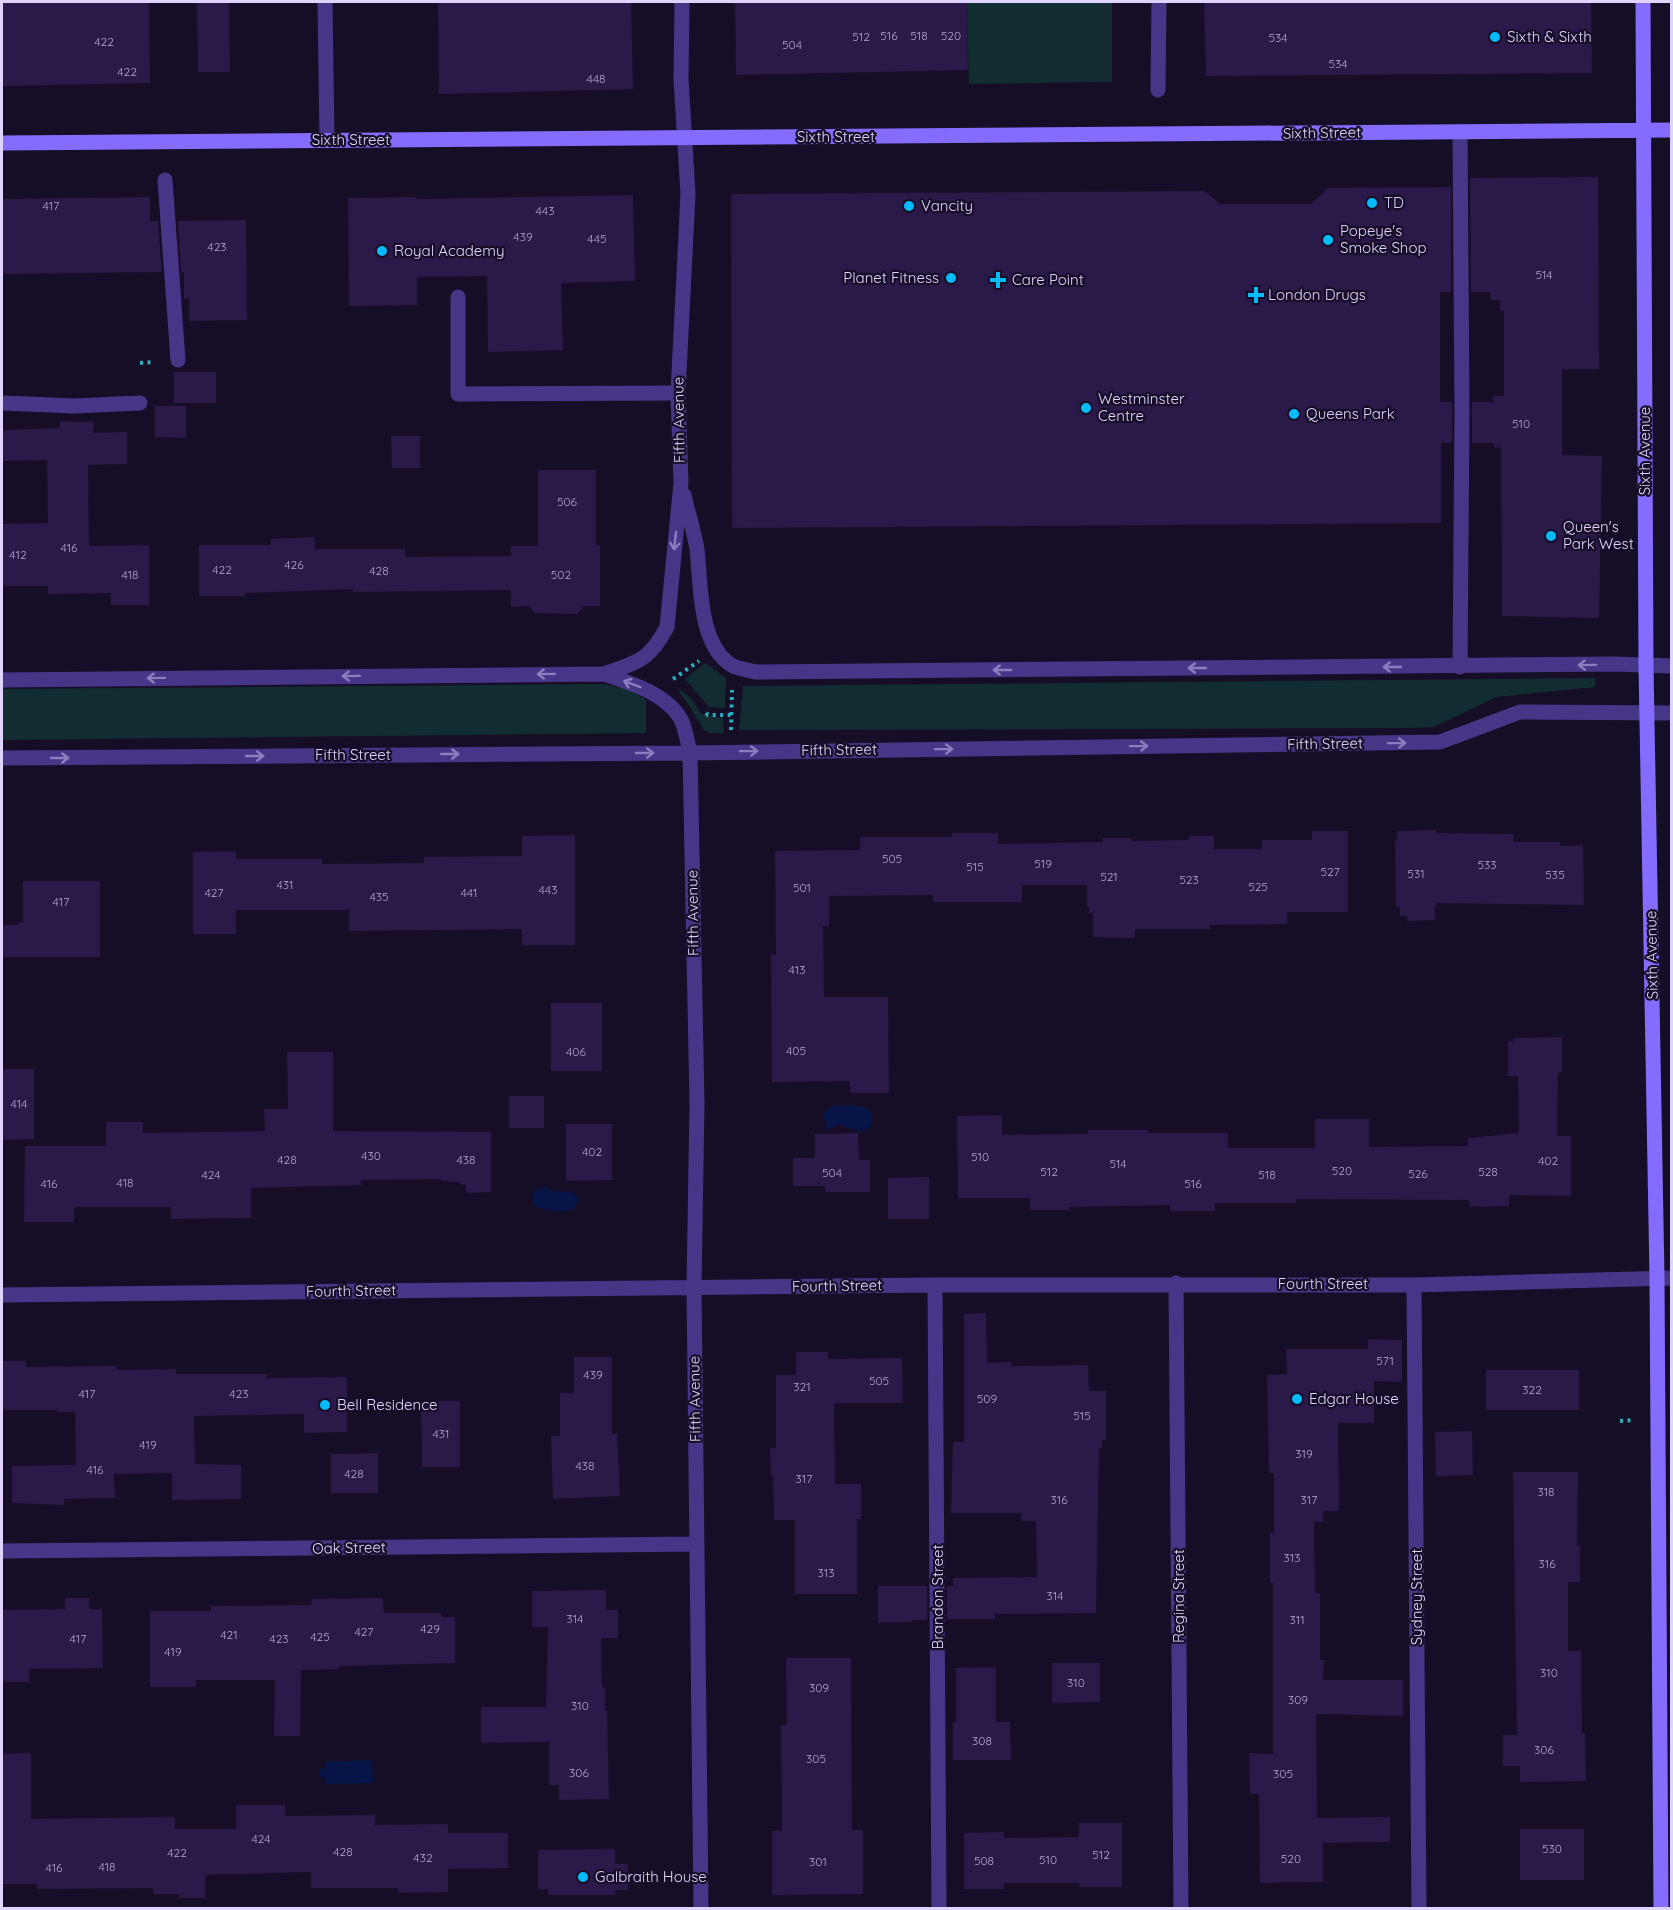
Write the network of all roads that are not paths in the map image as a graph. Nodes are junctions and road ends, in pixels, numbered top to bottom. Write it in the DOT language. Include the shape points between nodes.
graph roads {
  1 [pos="325,2"];
  2 [pos="682,2"];
  3 [pos="1159,2"];
  4 [pos="1643,2"];
  5 [pos="1158,90"];
  6 [pos="1644,130"];
  7 [pos="1671,130"];
  8 [pos="1460,132"];
  9 [pos="685,137"];
  10 [pos="327,140"];
  11 [pos="2,143"];
  12 [pos="165,180"];
  13 [pos="459,297"];
  14 [pos="178,360"];
  15 [pos="678,393"];
  16 [pos="140,403"];
  17 [pos="2,404"];
  18 [pos="681,483"];
  19 [pos="1646,665"];
  20 [pos="1671,666"];
  21 [pos="1460,667"];
  22 [pos="604,674"];
  23 [pos="2,680"];
  24 [pos="1647,713"];
  25 [pos="1671,713"];
  26 [pos="690,753"];
  27 [pos="2,758"];
  28 [pos="1664,1278"];
  29 [pos="1176,1284"];
  30 [pos="934,1285"];
  31 [pos="1414,1285"];
  32 [pos="694,1287"];
  33 [pos="2,1295"];
  34 [pos="697,1544"];
  35 [pos="2,1551"];
  36 [pos="701,1908"];
  37 [pos="939,1908"];
  38 [pos="1181,1908"];
  39 [pos="1419,1908"];
  40 [pos="1661,1908"];
  1 -- 10 [label="street"];
  2 -- 9 [label="street, Fifth Avenue"];
  3 -- 5 [label="street"];
  4 -- 6 [label="street, Sixth Avenue"];
  6 -- 7 [label="street, Sixth Street"];
  6 -- 8 [label="street, Sixth Street"];
  6 -- 19 [label="street, Sixth Avenue"];
  8 -- 9 [label="street, Sixth Street"];
  8 -- 21 [label="street"];
  9 -- 10 [label="street, Sixth Street"];
  9 -- 15 [label="street, Fifth Avenue" via="688,194"];
  10 -- 11 [label="street, Sixth Street"];
  12 -- 14 [label="street"];
  13 -- 15 [label="street" via="458,394"];
  15 -- 18 [label="street, Fifth Avenue"];
  16 -- 17 [label="street"];
  21 -- 18 [label="street, one-way" via="756,672 734,666 724,658 704,622 696,547"];
  18 -- 22 [label="street, Fifth Avenue, one-way" via="667,627 640,661"];
  19 -- 20 [label="street"];
  19 -- 21 [label="street, one-way"];
  19 -- 24 [label="street, Sixth Avenue"];
  22 -- 23 [label="street, one-way"];
  26 -- 22 [label="street, Fifth Avenue, one-way" via="682,723 670,707 640,686"];
  24 -- 25 [label="street, Fifth Street"];
  26 -- 24 [label="street, Fifth Street, one-way" via="1440,742 1520,712"];
  24 -- 28 [label="street, Sixth Avenue"];
  27 -- 26 [label="street, Fifth Street, one-way"];
  26 -- 32 [label="street, Fifth Avenue" via="697,1104"];
  28 -- 31 [label="street, Fourth Street"];
  28 -- 40 [label="street, Sixth Avenue"];
  29 -- 30 [label="street, Fourth Street"];
  29 -- 31 [label="street, Fourth Street"];
  29 -- 38 [label="street, Regina Street"];
  30 -- 32 [label="street, Fourth Street"];
  30 -- 37 [label="street, Brandon Street"];
  31 -- 39 [label="street, Sydney Street"];
  32 -- 33 [label="street, Fourth Street"];
  32 -- 34 [label="street, Fifth Avenue"];
  34 -- 35 [label="street, Oak Street"];
  34 -- 36 [label="street, Fifth Avenue"];
}
